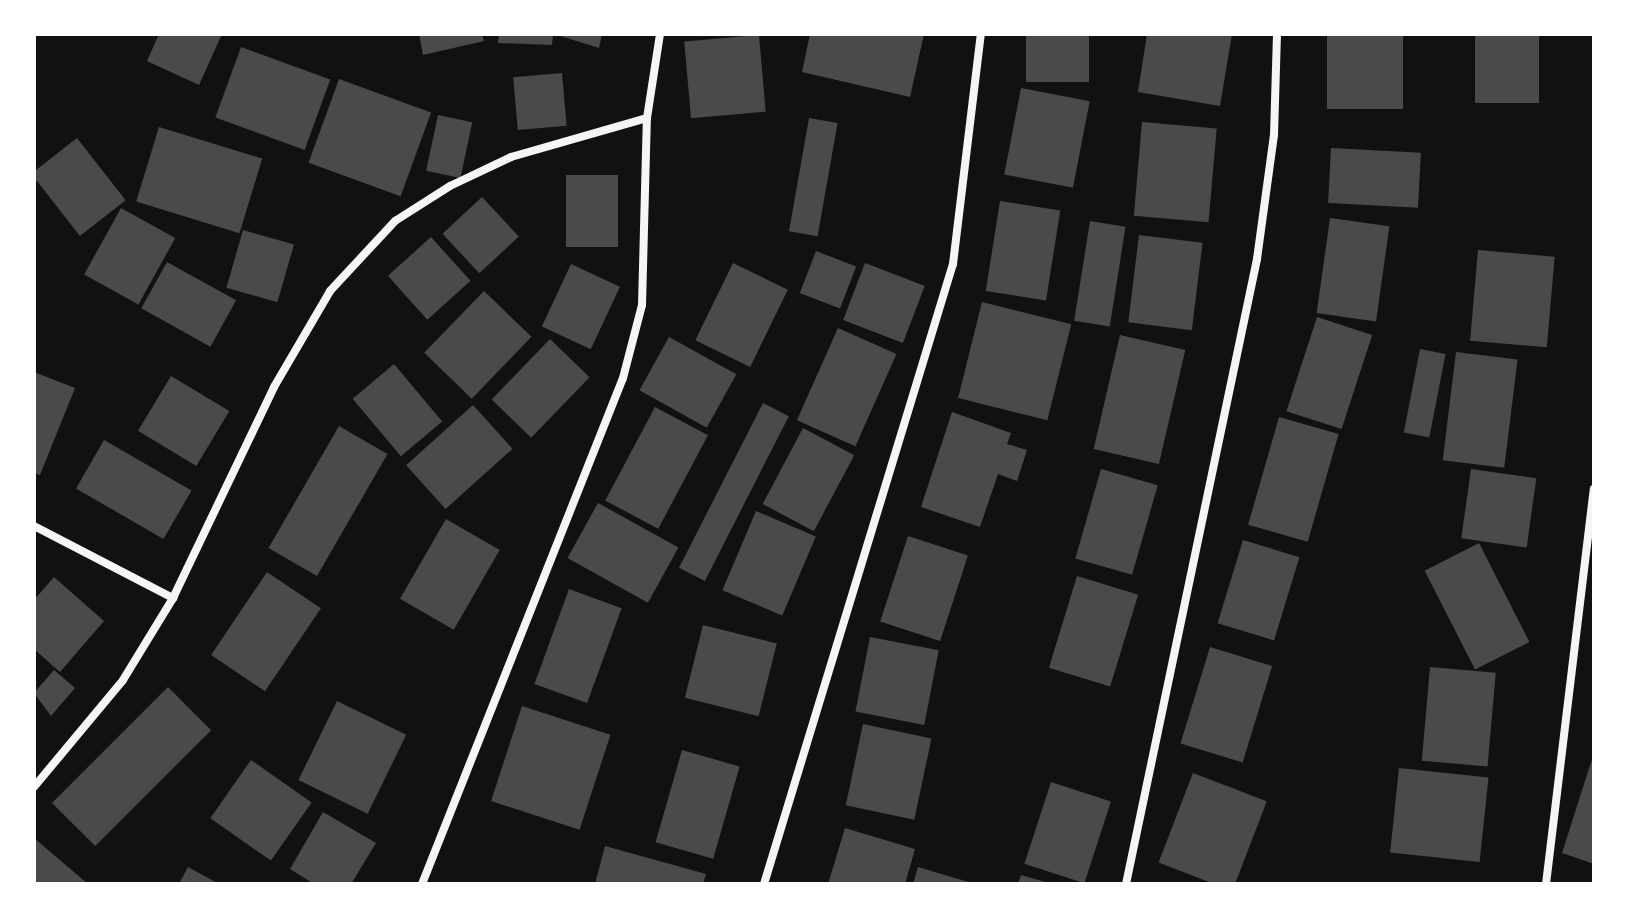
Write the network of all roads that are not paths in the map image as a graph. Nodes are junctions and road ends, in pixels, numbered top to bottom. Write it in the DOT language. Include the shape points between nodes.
graph roads {
  1 [pos="660,34"];
  2 [pos="981,34"];
  3 [pos="1277,34"];
  4 [pos="647,118"];
  5 [pos="1594,489"];
  6 [pos="34,526"];
  7 [pos="173,598"];
  8 [pos="34,787"];
  9 [pos="422,884"];
  10 [pos="764,884"];
  11 [pos="1126,884"];
  12 [pos="1546,884"];
  1 -- 4 [label="street"];
  2 -- 10 [label="street" via="953,264"];
  3 -- 11 [label="street" via="1274,135 1257,259"];
  4 -- 7 [label="street" via="511,157 395,221 322,305 274,387"];
  4 -- 9 [label="street" via="642,305 623,378"];
  5 -- 12 [label="street"];
  6 -- 7 [label="street"];
  7 -- 8 [label="street" via="123,680"];
}
